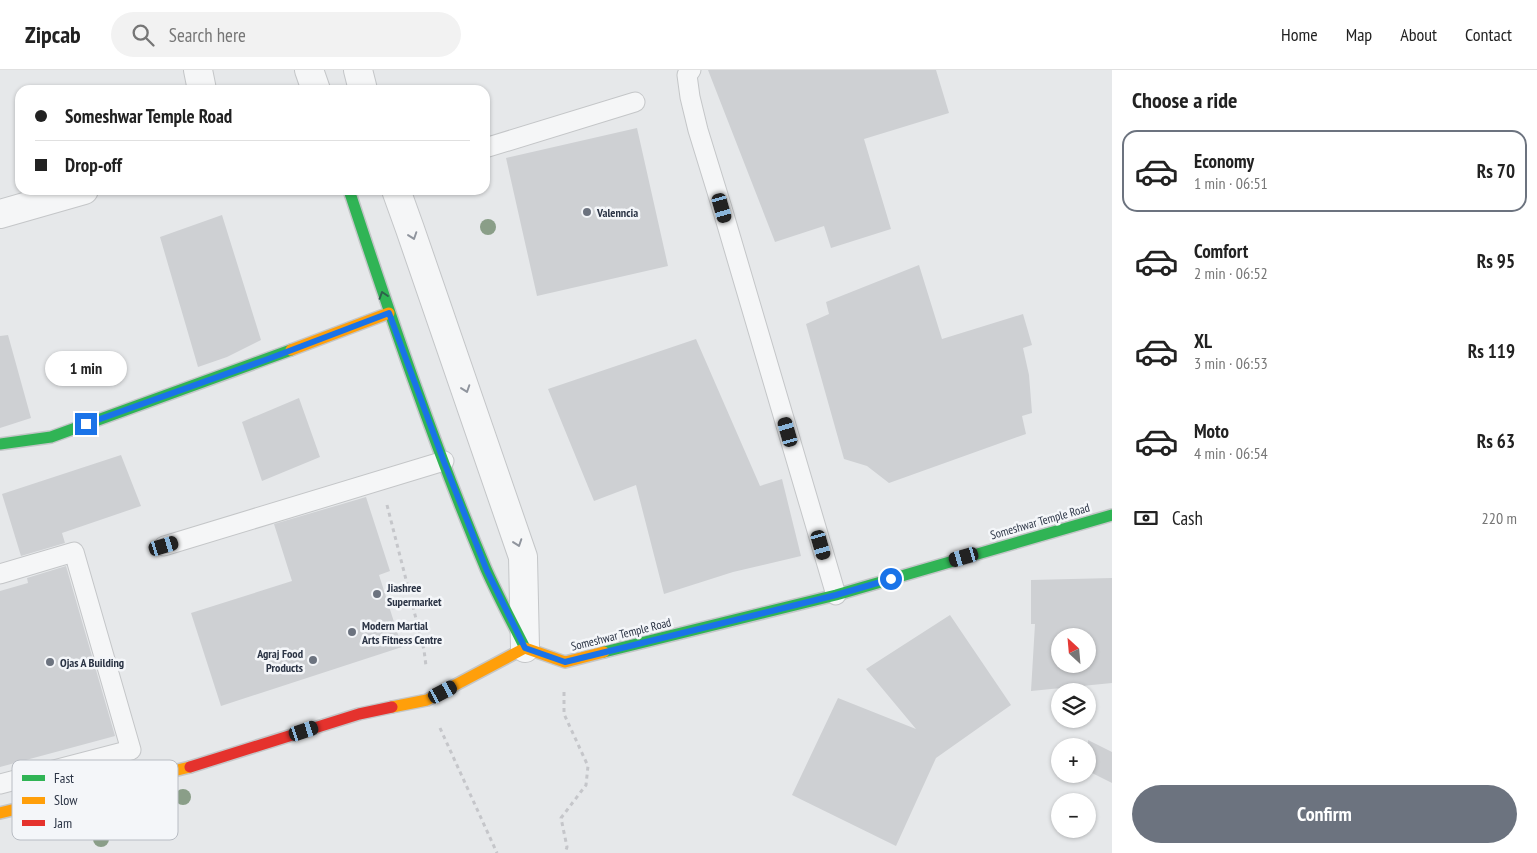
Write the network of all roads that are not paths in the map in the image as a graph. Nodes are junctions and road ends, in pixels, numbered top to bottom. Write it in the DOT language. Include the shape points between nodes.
graph roads {
  1 [pos="198,70"];
  2 [pos="309,70"];
  3 [pos="358,70"];
  4 [pos="691,70"];
  5 [pos="201,85"];
  6 [pos="314,85"];
  7 [pos="362,85"];
  8 [pos="635,102"];
  9 [pos="490,146"];
  10 [pos="66,195"];
  11 [pos="351,195"];
  12 [pos="398,195"];
  13 [pos="0,214"];
  14 [pos="389,313"];
  15 [pos="0,444"];
  16 [pos="444,462"];
  17 [pos="1112,515"];
  18 [pos="164,546"];
  19 [pos="0,574"];
  20 [pos="836,595"];
  21 [pos="525,648"];
  22 [pos="131,750"];
  23 [pos="92,760"];
  24 [pos="134,760"];
  25 [pos="178,770"];
  1 -- 5 [label="street"];
  2 -- 6 [label="street"];
  3 -- 7 [label="street"];
  4 -- 20 [label="lane" via="687,75 698,130"];
  8 -- 9 [label="lane"];
  10 -- 13 [label="street"];
  14 -- 11 [label="street, one-way"];
  12 -- 21 [label="street, one-way" via="523,557"];
  14 -- 15 [label="street" via="51,437"];
  14 -- 16 [label="street"];
  16 -- 18 [label="lane"];
  16 -- 21 [label="street" via="487,571"];
  17 -- 20 [label="street, Someshwar Temple Road"];
  19 -- 22 [label="lane" via="74,552"];
  20 -- 21 [label="street, Someshwar Temple Road" via="565,662"];
  21 -- 25 [label="street" via="427,700 359,714"];
  22 -- 23 [label="lane"];
  22 -- 24 [label="lane"];
}
